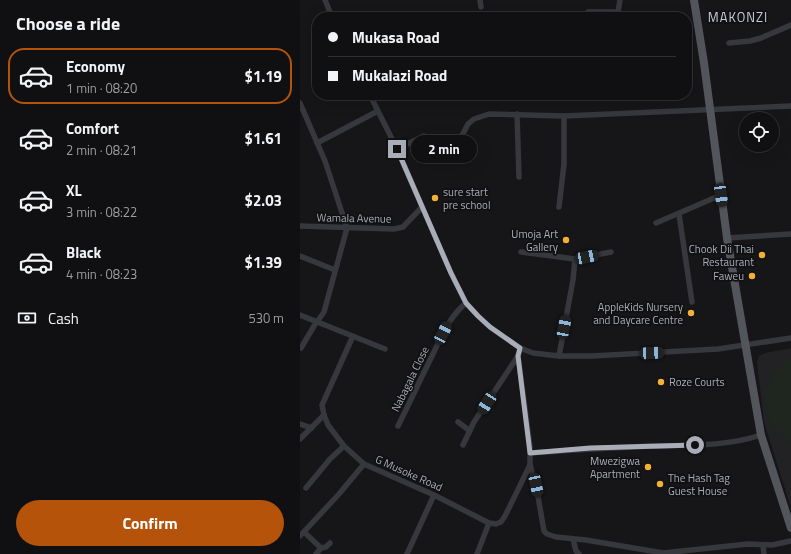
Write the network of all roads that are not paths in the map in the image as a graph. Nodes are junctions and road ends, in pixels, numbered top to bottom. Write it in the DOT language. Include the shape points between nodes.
graph roads {
  1 [pos="325,0"];
  2 [pos="480,0"];
  3 [pos="620,0"];
  4 [pos="694,0"];
  5 [pos="481,7"];
  6 [pos="330,12"];
  7 [pos="588,12"];
  8 [pos="618,12"];
  9 [pos="618,12"];
  10 [pos="791,25"];
  11 [pos="729,43"];
  12 [pos="372,100"];
  13 [pos="300,103"];
  14 [pos="791,106"];
  15 [pos="710,110"];
  16 [pos="378,111"];
  17 [pos="516,114"];
  18 [pos="564,116"];
  19 [pos="424,136"];
  20 [pos="317,143"];
  21 [pos="397,149"];
  22 [pos="455,149"];
  23 [pos="518,177"];
  24 [pos="721,195"];
  25 [pos="422,207"];
  26 [pos="559,207"];
  27 [pos="679,214"];
  28 [pos="656,223"];
  29 [pos="300,226"];
  30 [pos="347,228"];
  31 [pos="791,234"];
  32 [pos="727,238"];
  33 [pos="521,252"];
  34 [pos="611,252"];
  35 [pos="300,256"];
  36 [pos="575,259"];
  37 [pos="335,270"];
  38 [pos="692,302"];
  39 [pos="466,303"];
  40 [pos="300,315"];
  41 [pos="317,321"];
  42 [pos="353,336"];
  43 [pos="791,338"];
  44 [pos="745,345"];
  45 [pos="302,348"];
  46 [pos="520,348"];
  47 [pos="385,349"];
  48 [pos="518,356"];
  49 [pos="559,356"];
  50 [pos="324,415"];
  51 [pos="458,422"];
  52 [pos="300,424"];
  53 [pos="398,426"];
  54 [pos="312,428"];
  55 [pos="470,431"];
  56 [pos="761,435"];
  57 [pos="300,439"];
  58 [pos="463,445"];
  59 [pos="344,446"];
  60 [pos="530,453"];
  61 [pos="364,464"];
  62 [pos="530,465"];
  63 [pos="306,488"];
  64 [pos="434,495"];
  65 [pos="489,523"];
  66 [pos="791,528"];
  67 [pos="302,534"];
  68 [pos="573,539"];
  69 [pos="791,541"];
  70 [pos="330,543"];
  71 [pos="763,545"];
  72 [pos="321,548"];
  73 [pos="714,551"];
  74 [pos="576,553"];
  75 [pos="316,554"];
  76 [pos="407,554"];
  77 [pos="477,554"];
  78 [pos="764,554"];
  1 -- 6 [label="street"];
  2 -- 5 [label="street"];
  3 -- 9 [label="street"];
  4 -- 15 [label="main road"];
  7 -- 8 [label="street"];
  10 -- 11 [label="street" via="761,38"];
  12 -- 16 [label="street"];
  13 -- 20 [label="street"];
  14 -- 15 [label="street"];
  15 -- 18 [label="street"];
  15 -- 24 [label="main road"];
  16 -- 20 [label="street"];
  16 -- 21 [label="street"];
  17 -- 18 [label="street"];
  17 -- 22 [label="street" via="489,114 474,119 468,124"];
  17 -- 23 [label="street"];
  18 -- 26 [label="street" via="564,164"];
  19 -- 21 [label="street"];
  20 -- 30 [label="street"];
  21 -- 25 [label="street"];
  24 -- 27 [label="street"];
  24 -- 32 [label="main road"];
  25 -- 30 [label="street, Wamala Avenue" via="399,228"];
  25 -- 39 [label="street"];
  27 -- 28 [label="street"];
  27 -- 38 [label="street"];
  29 -- 30 [label="street, Wamala Avenue"];
  30 -- 37 [label="street"];
  31 -- 32 [label="street"];
  32 -- 44 [label="main road"];
  33 -- 36 [label="street"];
  34 -- 36 [label="street"];
  35 -- 37 [label="street"];
  36 -- 49 [label="street"];
  37 -- 41 [label="street" via="324,312"];
  39 -- 46 [label="street" via="490,327"];
  39 -- 53 [label="street, Nabagala Close" via="448,323"];
  40 -- 41 [label="street"];
  41 -- 42 [label="street"];
  41 -- 45 [label="street"];
  42 -- 47 [label="street"];
  42 -- 50 [label="street" via="322,405"];
  43 -- 44 [label="street"];
  44 -- 49 [label="street" via="694,351"];
  44 -- 56 [label="main road"];
  46 -- 48 [label="street"];
  46 -- 49 [label="street" via="533,353"];
  48 -- 55 [label="street"];
  48 -- 60 [label="street"];
  50 -- 54 [label="street"];
  50 -- 59 [label="street, G Musoke Road" via="328,425"];
  51 -- 55 [label="street"];
  52 -- 54 [label="street"];
  54 -- 57 [label="street"];
  55 -- 58 [label="street"];
  56 -- 60 [label="street" via="745,440 710,444"];
  56 -- 66 [label="main road"];
  59 -- 61 [label="street, G Musoke Road"];
  59 -- 63 [label="street"];
  60 -- 62 [label="street"];
  61 -- 64 [label="street, G Musoke Road"];
  61 -- 67 [label="street"];
  62 -- 65 [label="street" via="501,522"];
  62 -- 68 [label="street" via="544,531 551,536"];
  64 -- 65 [label="street, G Musoke Road"];
  64 -- 76 [label="street"];
  65 -- 77 [label="street"];
  67 -- 72 [label="street"];
  68 -- 73 [label="street" via="663,553"];
  68 -- 74 [label="street"];
  69 -- 71 [label="street"];
  70 -- 72 [label="street"];
  71 -- 73 [label="street" via="748,544"];
  71 -- 78 [label="street"];
  72 -- 75 [label="street"];
}
